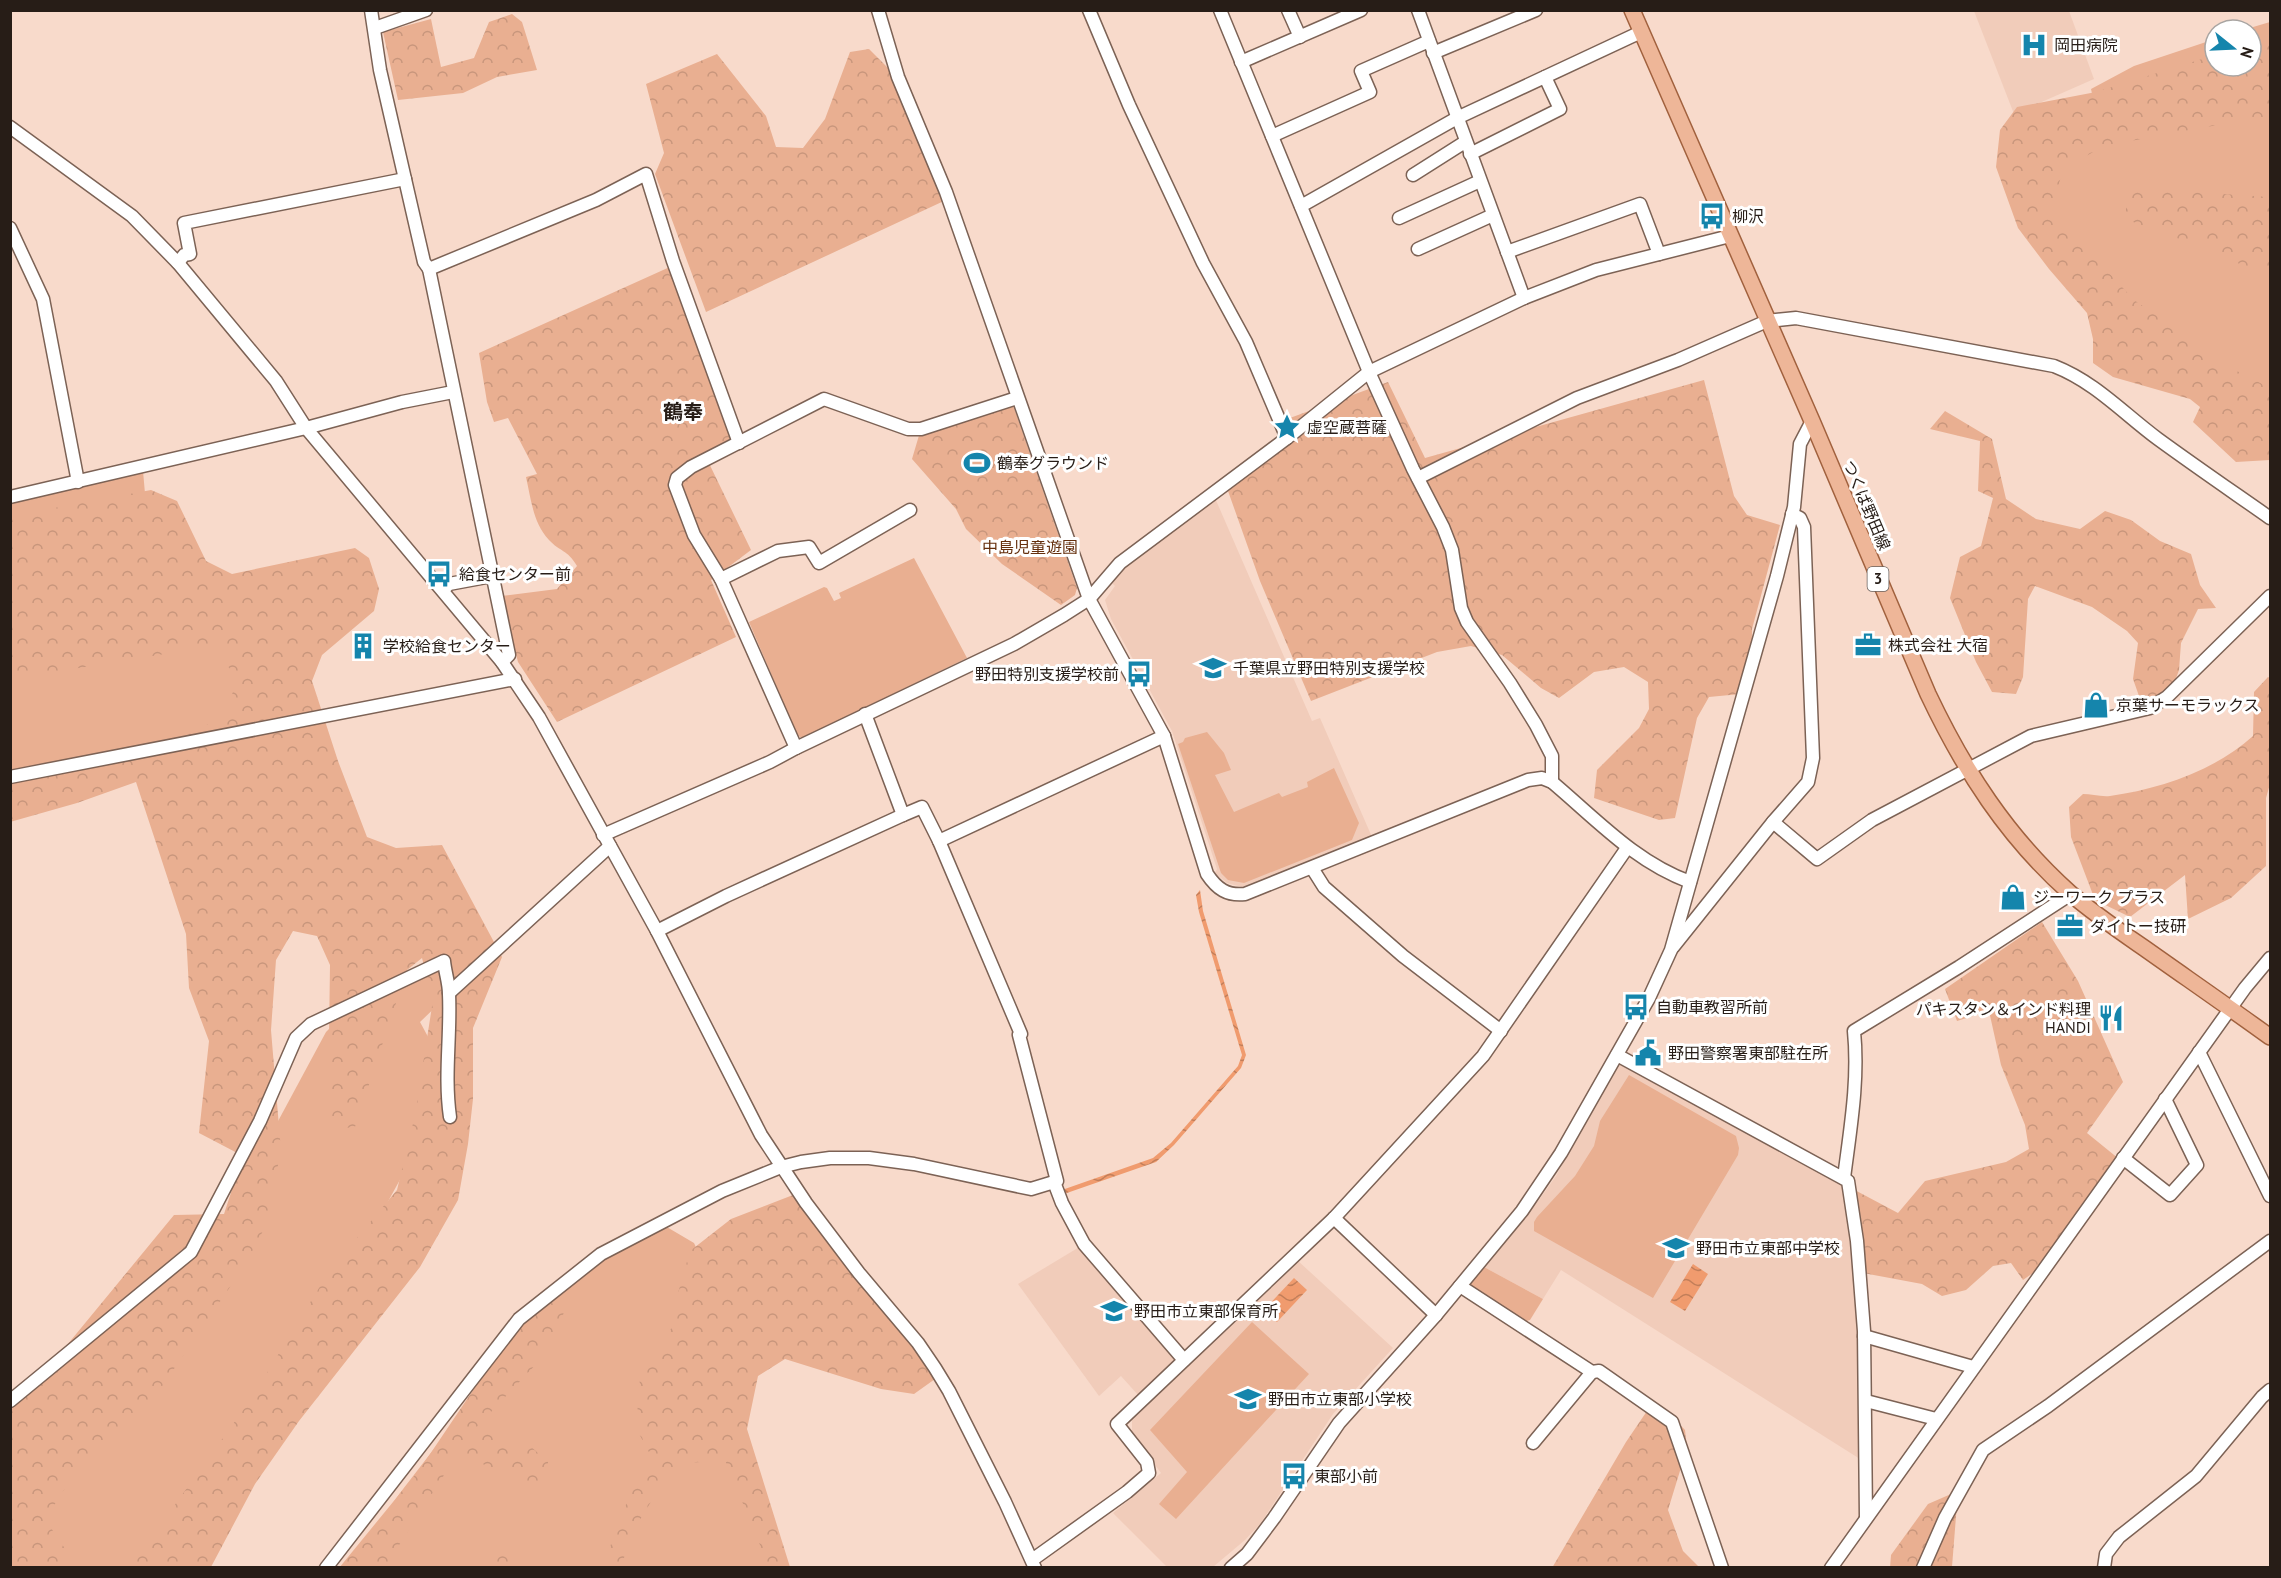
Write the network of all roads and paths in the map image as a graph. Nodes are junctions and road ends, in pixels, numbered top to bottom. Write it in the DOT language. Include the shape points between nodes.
graph roads {
  1 [pos="371,10"];
  2 [pos="426,10"];
  3 [pos="878,10"];
  4 [pos="1089,10"];
  5 [pos="1220,10"];
  6 [pos="1288,10"];
  7 [pos="1536,10"];
  8 [pos="1632,10"];
  9 [pos="1420,11"];
  10 [pos="1352,12"];
  11 [pos="375,28"];
  12 [pos="1641,32"];
  13 [pos="1300,37"];
  14 [pos="1431,47"];
  15 [pos="1241,62"];
  16 [pos="1545,77"];
  17 [pos="1457,118"];
  18 [pos="10,127"];
  19 [pos="1272,136"];
  20 [pos="1468,148"];
  21 [pos="1413,175"];
  22 [pos="405,179"];
  23 [pos="1480,181"];
  24 [pos="1301,206"];
  25 [pos="1493,216"];
  26 [pos="1399,218"];
  27 [pos="10,228"];
  28 [pos="1730,236"];
  29 [pos="1418,249"];
  30 [pos="1507,252"];
  31 [pos="1659,254"];
  32 [pos="178,263"];
  33 [pos="429,269"];
  34 [pos="1524,298"];
  35 [pos="1767,321"];
  36 [pos="1370,372"];
  37 [pos="453,392"];
  38 [pos="1017,398"];
  39 [pos="1812,421"];
  40 [pos="306,428"];
  41 [pos="1287,438"];
  42 [pos="739,443"];
  43 [pos="1418,478"];
  44 [pos="78,482"];
  45 [pos="10,497"];
  46 [pos="910,510"];
  47 [pos="1792,514"];
  48 [pos="2271,518"];
  49 [pos="492,576"];
  50 [pos="721,579"];
  51 [pos="442,590"];
  52 [pos="2271,596"];
  53 [pos="1089,599"];
  54 [pos="502,662"];
  55 [pos="515,679"];
  56 [pos="865,714"];
  57 [pos="1164,736"];
  58 [pos="796,748"];
  59 [pos="1967,771"];
  60 [pos="10,777"];
  61 [pos="1552,782"];
  62 [pos="903,815"];
  63 [pos="1773,822"];
  64 [pos="607,840"];
  65 [pos="939,841"];
  66 [pos="1627,848"];
  67 [pos="1312,868"];
  68 [pos="1690,882"];
  69 [pos="2071,894"];
  70 [pos="657,931"];
  71 [pos="1671,950"];
  72 [pos="2271,958"];
  73 [pos="449,993"];
  74 [pos="2230,1009"];
  75 [pos="1501,1031"];
  76 [pos="2271,1038"];
  77 [pos="2199,1052"];
  78 [pos="1617,1055"];
  79 [pos="2165,1099"];
  80 [pos="450,1117"];
  81 [pos="2123,1158"];
  82 [pos="781,1167"];
  83 [pos="1844,1178"];
  84 [pos="1054,1182"];
  85 [pos="2271,1196"];
  86 [pos="1334,1218"];
  87 [pos="2271,1241"];
  88 [pos="1460,1286"];
  89 [pos="1436,1315"];
  90 [pos="1864,1336"];
  91 [pos="1184,1360"];
  92 [pos="1973,1367"];
  93 [pos="1592,1372"];
  94 [pos="2271,1390"];
  95 [pos="10,1401"];
  96 [pos="1866,1401"];
  97 [pos="1936,1419"];
  98 [pos="1533,1443"];
  99 [pos="1866,1518"];
  100 [pos="1033,1564"];
  101 [pos="326,1568"];
  102 [pos="1231,1568"];
  103 [pos="1722,1568"];
  104 [pos="1831,1568"];
  105 [pos="1923,1568"];
  106 [pos="2104,1568"];
  1 -- 11 [label="street"];
  2 -- 11 [label="street"];
  3 -- 38 [label="street" via="898,77 946,192"];
  4 -- 41 [label="street" via="1129,105 1245,342"];
  5 -- 15 [label="street"];
  6 -- 13 [label="street"];
  7 -- 14 [label="street"];
  8 -- 12 [label="main road, つくば野田線 / 3"];
  9 -- 14 [label="street"];
  10 -- 13 [label="street"];
  11 -- 22 [label="street" via="380,70"];
  12 -- 16 [label="street"];
  12 -- 28 [label="main road, つくば野田線 / 3"];
  13 -- 15 [label="street"];
  14 -- 17 [label="street"];
  14 -- 19 [label="street" via="1361,71 1370,92"];
  15 -- 19 [label="street"];
  16 -- 17 [label="street"];
  16 -- 20 [label="street" via="1560,109"];
  17 -- 20 [label="street"];
  17 -- 24 [label="street"];
  18 -- 32 [label="street" via="132,216"];
  19 -- 24 [label="street"];
  20 -- 21 [label="street"];
  20 -- 23 [label="street"];
  22 -- 32 [label="street" via="184,223 190,254"];
  22 -- 33 [label="street" via="424,262"];
  23 -- 25 [label="street"];
  23 -- 26 [label="street"];
  24 -- 36 [label="street"];
  25 -- 29 [label="street"];
  25 -- 30 [label="street"];
  27 -- 44 [label="street" via="43,299"];
  28 -- 31 [label="street"];
  28 -- 35 [label="main road, つくば野田線 / 3"];
  30 -- 31 [label="street" via="1640,204"];
  30 -- 34 [label="street"];
  31 -- 34 [label="street" via="1596,270"];
  32 -- 40 [label="street" via="276,381"];
  33 -- 37 [label="street"];
  33 -- 42 [label="street" via="596,200 646,174"];
  34 -- 36 [label="street"];
  35 -- 39 [label="main road, つくば野田線 / 3"];
  35 -- 43 [label="street" via="1577,398"];
  35 -- 48 [label="street" via="1796,318 2054,366 2100,392 2158,439"];
  36 -- 41 [label="street"];
  36 -- 43 [label="street"];
  37 -- 40 [label="street"];
  37 -- 49 [label="street"];
  38 -- 42 [label="street" via="921,429 908,429 824,399"];
  38 -- 53 [label="street"];
  39 -- 47 [label="street" via="1800,444"];
  39 -- 59 [label="main road, つくば野田線 / 3" via="1928,694"];
  40 -- 44 [label="street"];
  40 -- 51 [label="street"];
  41 -- 53 [label="street" via="1120,563"];
  42 -- 50 [label="street" via="691,467 677,478 675,485 694,535"];
  43 -- 61 [label="street" via="1452,550 1461,608 1467,622 1536,725 1552,756"];
  44 -- 45 [label="street"];
  46 -- 50 [label="street" via="819,563 809,547 778,551"];
  47 -- 63 [label="street" via="1800,518 1804,527 1813,758 1808,782"];
  47 -- 68 [label="street"];
  49 -- 51 [label="street" via="449,584"];
  49 -- 54 [label="street" via="509,655"];
  50 -- 58 [label="street"];
  51 -- 54 [label="street"];
  52 -- 59 [label="street" via="2168,697 2150,708 2031,736"];
  53 -- 56 [label="street" via="1014,644"];
  53 -- 57 [label="street"];
  54 -- 55 [label="street"];
  55 -- 60 [label="street"];
  55 -- 64 [label="street"];
  56 -- 58 [label="street"];
  56 -- 62 [label="street"];
  57 -- 65 [label="street"];
  57 -- 67 [label="street" via="1207,874 1215,885 1224,892 1245,894"];
  58 -- 64 [label="street"];
  59 -- 63 [label="street" via="1872,820 1817,860"];
  59 -- 69 [label="main road, つくば野田線 / 3" via="2009,829"];
  61 -- 66 [label="street"];
  61 -- 67 [label="street" via="1542,778 1528,780"];
  62 -- 65 [label="street" via="922,807"];
  62 -- 70 [label="street"];
  63 -- 71 [label="street"];
  64 -- 70 [label="street"];
  64 -- 73 [label="street"];
  65 -- 84 [label="street" via="1021,1034 1057,1181"];
  66 -- 68 [label="street"];
  66 -- 75 [label="street"];
  67 -- 75 [label="street" via="1324,887 1403,956"];
  68 -- 71 [label="street"];
  69 -- 74 [label="main road, つくば野田線 / 3"];
  69 -- 83 [label="street" via="1854,1032 1854,1100"];
  70 -- 82 [label="street" via="734,1084"];
  71 -- 78 [label="street" via="1654,990"];
  72 -- 74 [label="street"];
  73 -- 80 [label="street"];
  73 -- 95 [label="street" via="444,961 311,1024 296,1038 260,1121 191,1252"];
  74 -- 76 [label="main road, つくば野田線 / 3"];
  74 -- 77 [label="street"];
  75 -- 86 [label="street" via="1483,1056"];
  77 -- 79 [label="street"];
  77 -- 85 [label="street"];
  78 -- 83 [label="street"];
  78 -- 88 [label="street" via="1545,1180"];
  79 -- 81 [label="street"];
  79 -- 81 [label="street" via="2197,1165 2170,1195"];
  81 -- 92 [label="street"];
  82 -- 84 [label="street" via="830,1158 869,1158 1031,1189"];
  82 -- 100 [label="street" via="935,1368"];
  82 -- 101 [label="street" via="722,1191 602,1254 519,1319"];
  83 -- 90 [label="street" via="1848,1181 1857,1241"];
  84 -- 91 [label="street" via="1084,1244"];
  86 -- 89 [label="street"];
  86 -- 91 [label="street"];
  87 -- 105 [label="street" via="1983,1450 1945,1518"];
  88 -- 89 [label="street"];
  88 -- 93 [label="street"];
  89 -- 102 [label="street" via="1339,1423 1275,1518"];
  90 -- 92 [label="street"];
  90 -- 96 [label="street"];
  91 -- 100 [label="street" via="1117,1424 1147,1462 1149,1473"];
  92 -- 97 [label="street"];
  93 -- 98 [label="street"];
  93 -- 103 [label="street" via="1599,1371 1672,1422"];
  94 -- 106 [label="street" via="2196,1476 2119,1536 2106,1554"];
  96 -- 97 [label="street"];
  96 -- 99 [label="street"];
  97 -- 99 [label="street"];
  99 -- 104 [label="street"];
}
